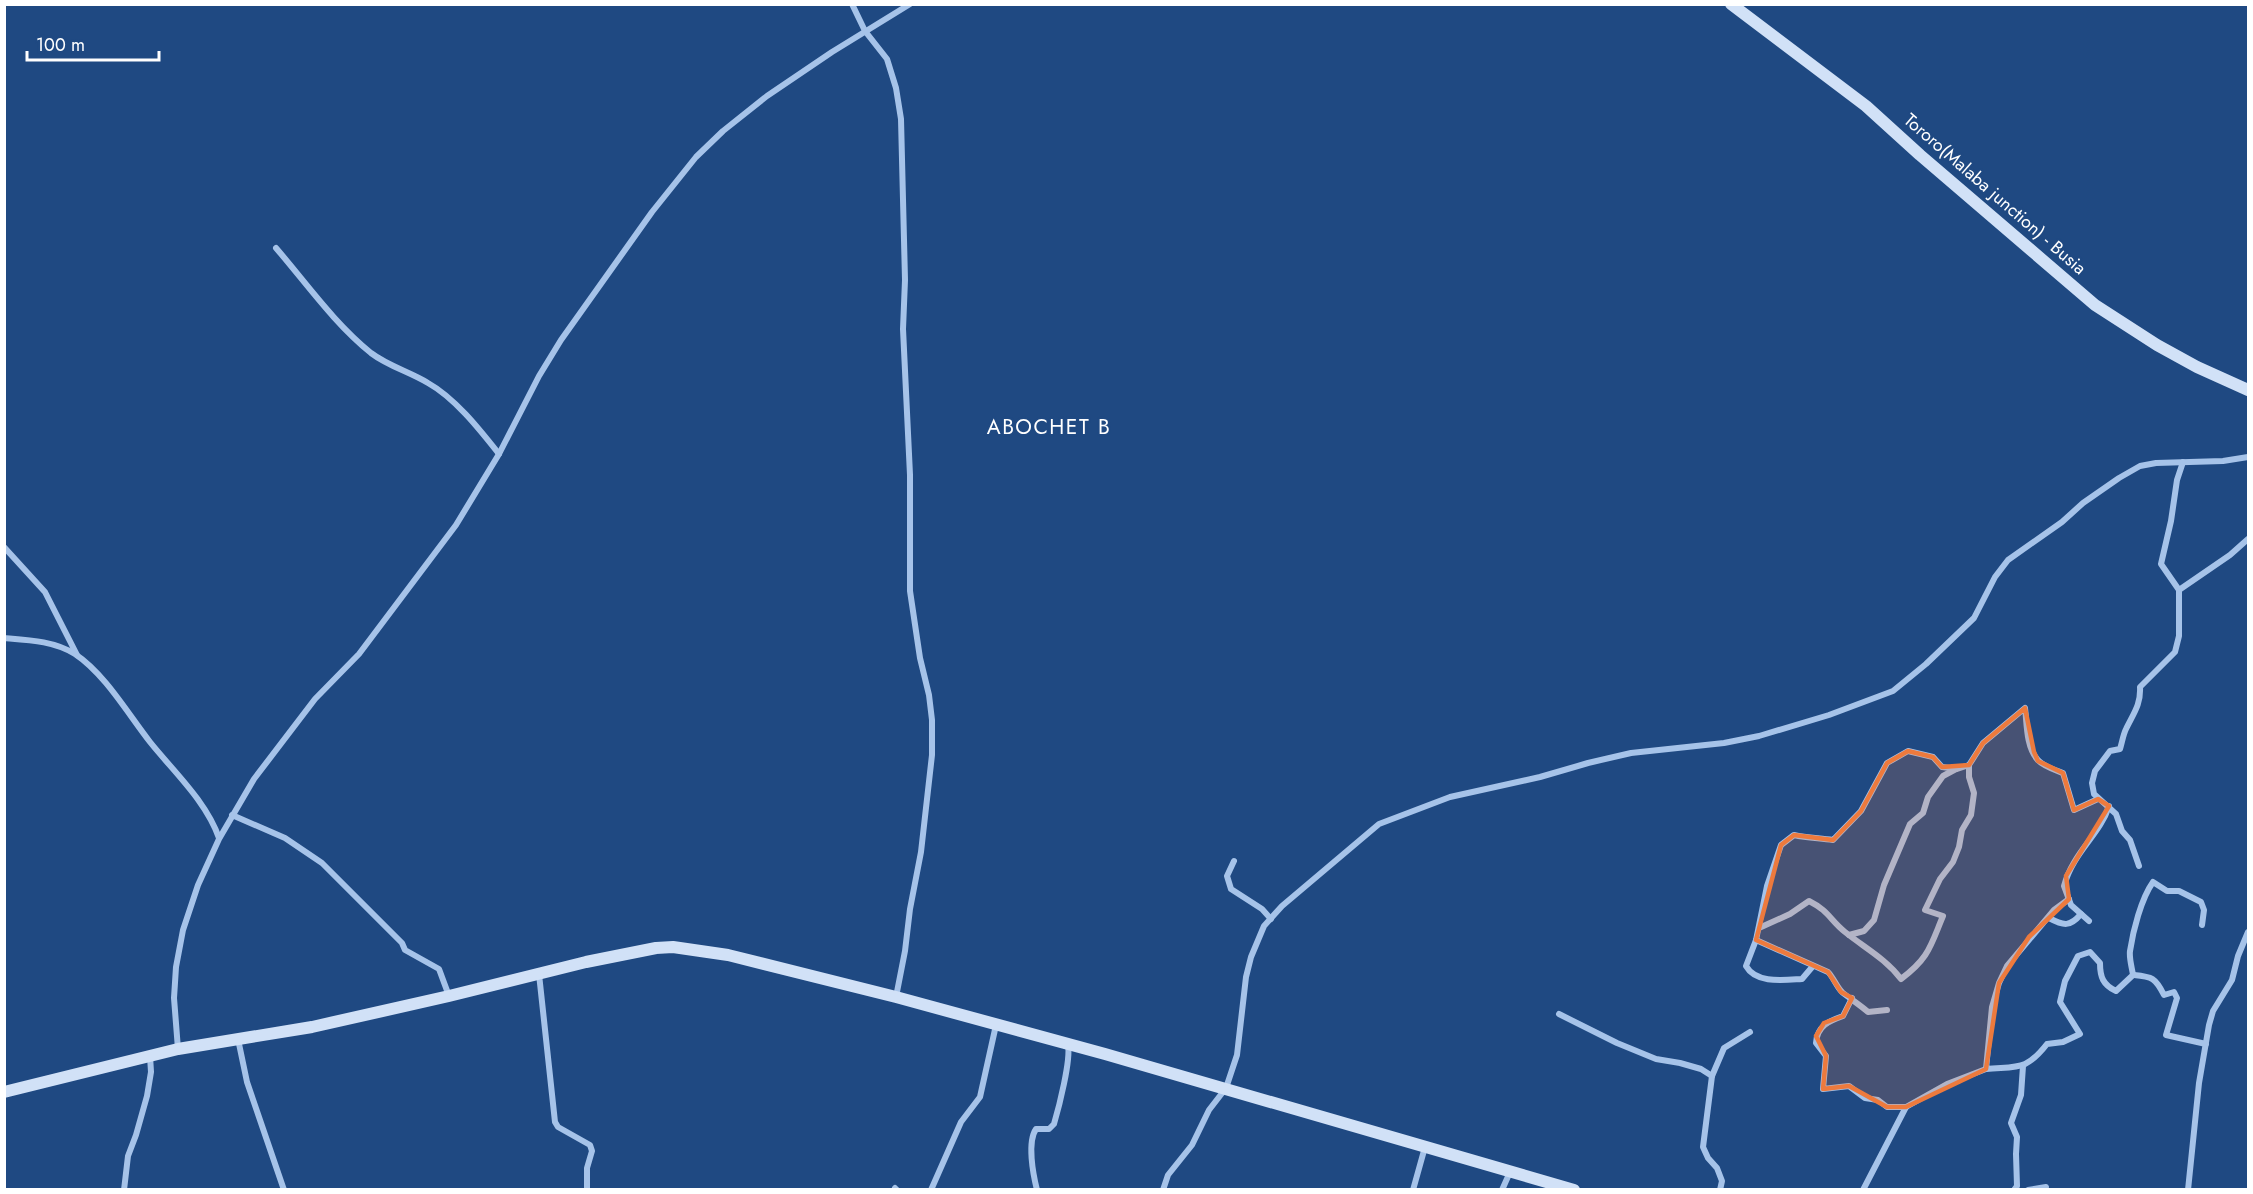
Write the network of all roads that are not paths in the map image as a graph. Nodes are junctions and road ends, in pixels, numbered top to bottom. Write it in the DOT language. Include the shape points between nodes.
graph roads {
  1 [pos="852,4"];
  2 [pos="910,4"];
  3 [pos="1731,4"];
  4 [pos="865,31"];
  5 [pos="276,248"];
  6 [pos="2248,390"];
  7 [pos="499,454"];
  8 [pos="2248,457"];
  9 [pos="2183,462"];
  10 [pos="2248,539"];
  11 [pos="4,547"];
  12 [pos="2179,590"];
  13 [pos="4,638"];
  14 [pos="77,656"];
  15 [pos="1969,765"];
  16 [pos="1957,769"];
  17 [pos="2098,799"];
  18 [pos="2109,806"];
  19 [pos="232,815"];
  20 [pos="219,838"];
  21 [pos="1234,861"];
  22 [pos="2139,866"];
  23 [pos="2069,899"];
  24 [pos="2081,914"];
  25 [pos="2049,918"];
  26 [pos="1271,919"];
  27 [pos="2089,921"];
  28 [pos="2202,925"];
  29 [pos="1759,928"];
  30 [pos="2248,932"];
  31 [pos="1849,934"];
  32 [pos="1756,940"];
  33 [pos="1813,966"];
  34 [pos="539,974"];
  35 [pos="2133,975"];
  36 [pos="449,996"];
  37 [pos="896,997"];
  38 [pos="1852,998"];
  39 [pos="1887,1011"];
  40 [pos="1559,1014"];
  41 [pos="996,1025"];
  42 [pos="1750,1032"];
  43 [pos="238,1039"];
  44 [pos="1067,1044"];
  45 [pos="2206,1044"];
  46 [pos="178,1049"];
  47 [pos="150,1056"];
  48 [pos="2023,1066"];
  49 [pos="1986,1070"];
  50 [pos="1712,1076"];
  51 [pos="1226,1088"];
  52 [pos="4,1092"];
  53 [pos="1906,1107"];
  54 [pos="1425,1147"];
  55 [pos="1510,1172"];
  56 [pos="2046,1187"];
  57 [pos="1572,1189"];
  58 [pos="124,1190"];
  59 [pos="284,1190"];
  60 [pos="587,1190"];
  61 [pos="931,1190"];
  62 [pos="1037,1190"];
  63 [pos="1163,1190"];
  64 [pos="1413,1190"];
  65 [pos="1502,1190"];
  66 [pos="1720,1190"];
  67 [pos="1863,1190"];
  68 [pos="2014,1190"];
  69 [pos="2028,1190"];
  70 [pos="2188,1190"];
  1 -- 4 [label="street"];
  2 -- 4 [label="street"];
  3 -- 6 [label="main road, Tororo(Malaba junction) - Busia" via="1866,106 2095,305 2157,345"];
  4 -- 7 [label="street" via="767,96 696,157 561,340"];
  4 -- 37 [label="street" via="886,59 897,88 901,119 910,591 932,720 921,852"];
  5 -- 7 [label="street" via="323,307 373,354 431,384 469,418"];
  7 -- 19 [label="street" via="456,525 359,654 315,699 254,778"];
  8 -- 9 [label="street"];
  9 -- 12 [label="street" via="2162,564"];
  9 -- 26 [label="street" via="2140,466 2018,551 1998,571 1974,618 1893,691 1759,736 1632,753 1416,808 1379,824"];
  10 -- 12 [label="street"];
  11 -- 14 [label="street" via="45,592"];
  12 -- 17 [label="street" via="2175,652 2140,687 2140,698 2121,749 2110,752 2095,771 2092,783"];
  13 -- 14 [label="street" via="51,644"];
  14 -- 20 [label="street" via="118,699 202,805"];
  15 -- 16 [label="street"];
  15 -- 17 [label="street" via="1983,743 2025,708 2028,737 2038,761 2062,773 2074,810"];
  15 -- 31 [label="street" via="1974,793 1971,815 1962,830 1953,862 1925,910 1943,916 1926,958 1900,979 1891,966"];
  16 -- 29 [label="street" via="1942,767 1933,758 1908,751 1887,763 1861,811 1833,840 1794,835 1781,845 1767,886"];
  16 -- 31 [label="street" via="1943,776 1928,797 1923,813 1910,824 1874,920 1864,931"];
  17 -- 18 [label="street"];
  18 -- 22 [label="street" via="2128,837"];
  18 -- 23 [label="street" via="2106,817 2066,876 2064,886"];
  19 -- 20 [label="street"];
  19 -- 36 [label="street" via="285,838 322,864 405,950 439,969"];
  20 -- 46 [label="street" via="183,930 174,998"];
  21 -- 26 [label="street" via="1227,876 1231,889"];
  23 -- 24 [label="street"];
  23 -- 25 [label="street"];
  24 -- 25 [label="street" via="2072,924 2062,926"];
  24 -- 27 [label="street"];
  25 -- 49 [label="street" via="2007,966 1999,982"];
  26 -- 51 [label="street" via="1251,957 1237,1054"];
  28 -- 35 [label="street" via="2204,910 2200,902 2153,882 2132,935"];
  29 -- 31 [label="street" via="1809,901 1825,909"];
  29 -- 32 [label="street"];
  30 -- 45 [label="street" via="2232,980 2213,1011"];
  32 -- 33 [label="street"];
  32 -- 33 [label="street" via="1746,963 1752,973 1770,980 1802,978"];
  33 -- 38 [label="street" via="1828,972 1841,992"];
  34 -- 36 [label="main road"];
  34 -- 37 [label="main road" via="674,947 728,955"];
  34 -- 60 [label="street" via="555,1122 590,1144"];
  35 -- 45 [label="street" via="2157,981 2164,995 2174,992 2177,998 2166,1035"];
  35 -- 48 [label="street" via="2116,991 2107,987 2100,975 2100,963 2090,952 2078,956 2060,1002 2080,1034 2047,1044"];
  36 -- 43 [label="main road" via="312,1027"];
  37 -- 41 [label="main road"];
  38 -- 39 [label="street" via="1868,1012"];
  38 -- 53 [label="street" via="1843,1016 1824,1023 1816,1036 1816,1043 1826,1056 1823,1089 1849,1086 1887,1107"];
  40 -- 50 [label="street" via="1656,1059 1701,1069"];
  41 -- 44 [label="main road"];
  41 -- 61 [label="street" via="980,1097 961,1122"];
  42 -- 50 [label="street" via="1724,1048"];
  43 -- 46 [label="main road"];
  43 -- 59 [label="street" via="247,1082"];
  44 -- 51 [label="main road"];
  44 -- 62 [label="street" via="1069,1052 1054,1124 1049,1129 1036,1129 1031,1140"];
  45 -- 70 [label="street"];
  46 -- 47 [label="main road"];
  47 -- 52 [label="main road"];
  47 -- 58 [label="street" via="147,1096 128,1156"];
  48 -- 49 [label="street"];
  48 -- 68 [label="street" via="2020,1095 2011,1123 2017,1137"];
  49 -- 53 [label="street" via="1947,1084"];
  50 -- 66 [label="street" via="1704,1147 1718,1168"];
  51 -- 54 [label="main road"];
  51 -- 63 [label="street" via="1209,1110 1192,1145 1168,1175"];
  53 -- 67 [label="street"];
  54 -- 55 [label="main road"];
  54 -- 64 [label="street"];
  55 -- 57 [label="main road"];
  55 -- 65 [label="street"];
  56 -- 69 [label="street"];
}
